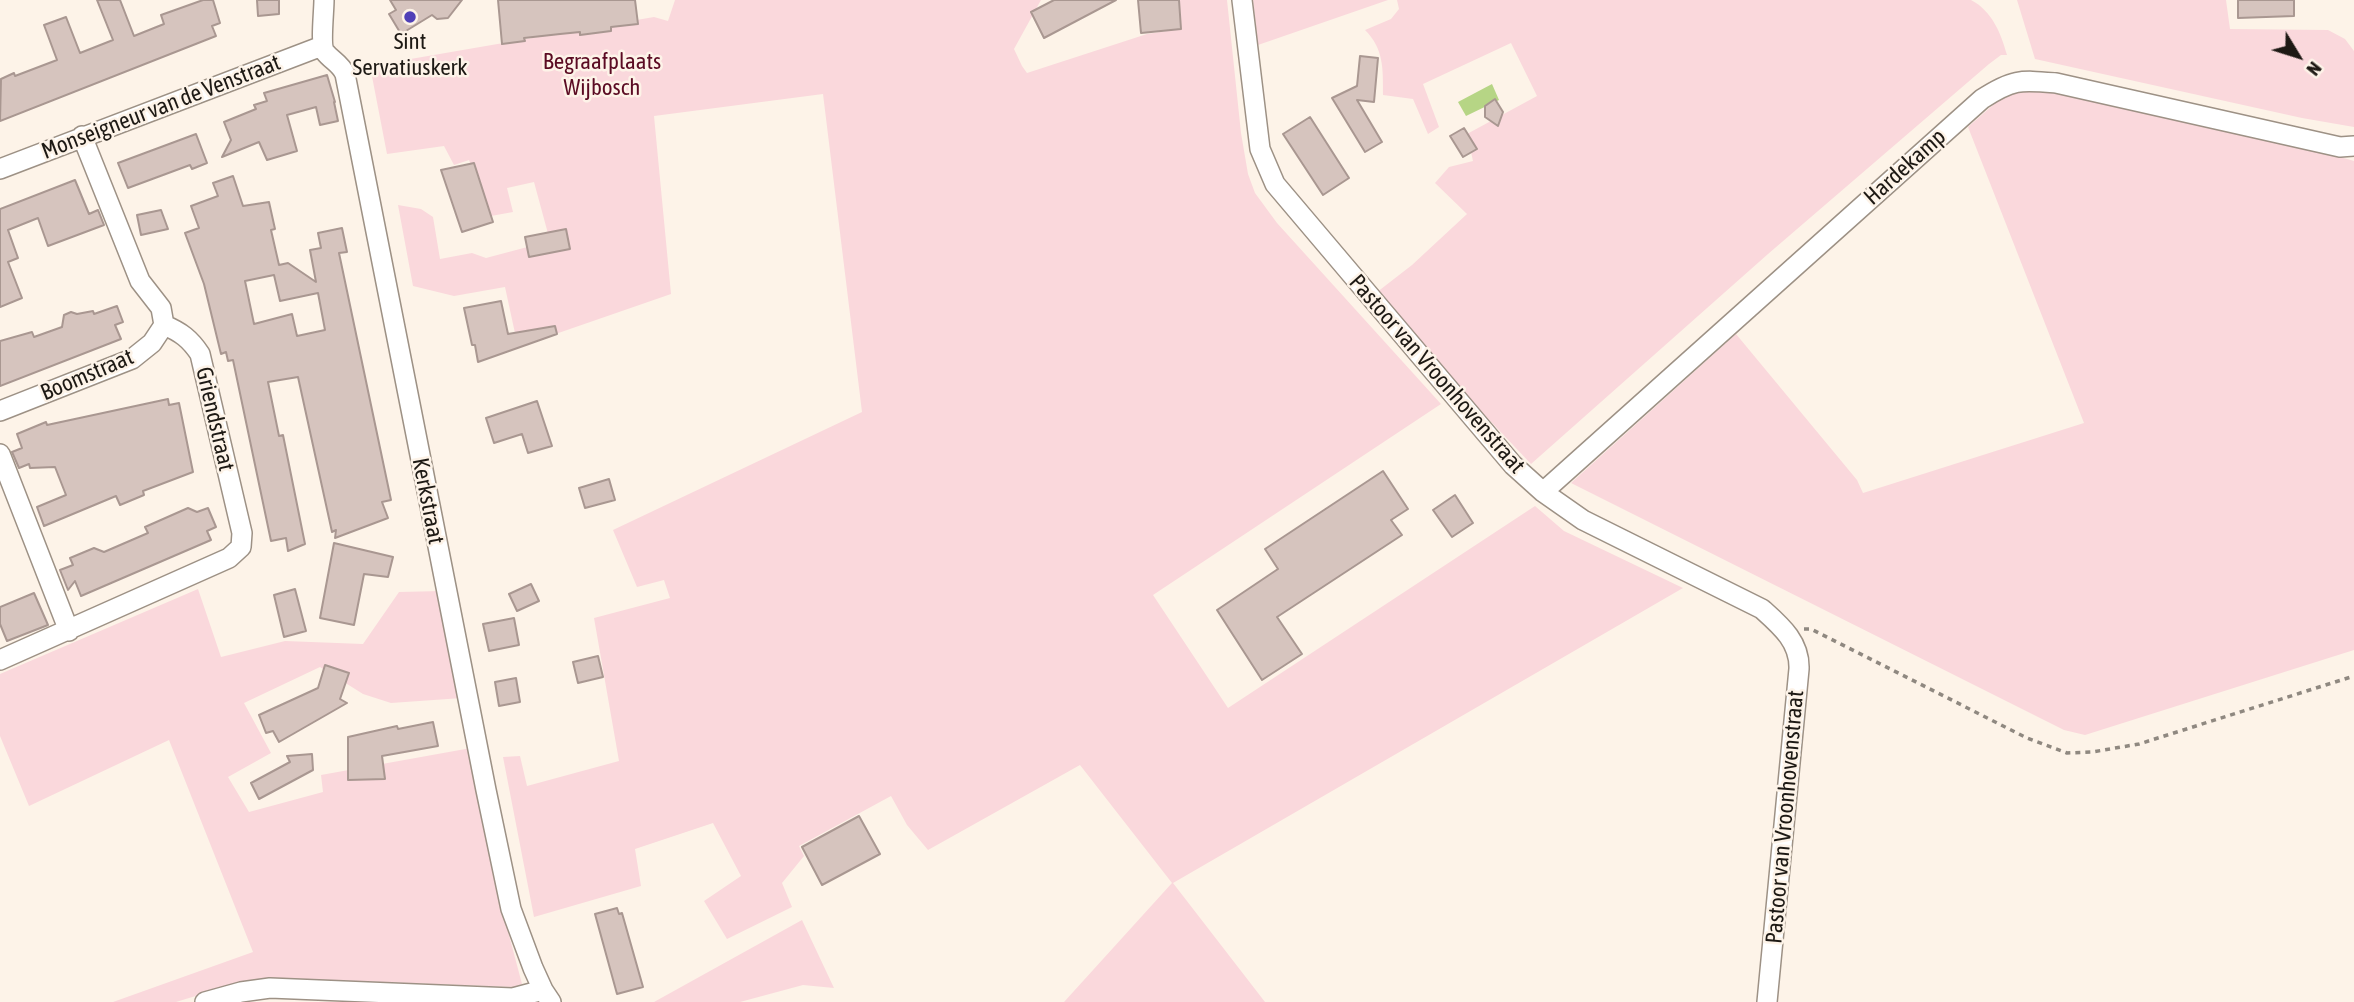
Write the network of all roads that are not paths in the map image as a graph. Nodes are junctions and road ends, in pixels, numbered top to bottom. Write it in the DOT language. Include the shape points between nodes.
graph roads {
  1 [pos="324,0"];
  2 [pos="1242,0"];
  3 [pos="322,46"];
  4 [pos="82,136"];
  5 [pos="2354,146"];
  6 [pos="0,169"];
  7 [pos="164,325"];
  8 [pos="0,411"];
  9 [pos="0,454"];
  10 [pos="1543,492"];
  11 [pos="69,631"];
  12 [pos="0,660"];
  13 [pos="547,996"];
  14 [pos="205,1002"];
  15 [pos="1767,1002"];
  1 -- 3 [label="street"];
  2 -- 10 [label="street, Pastoor van Vroonhovenstraat" via="1260,149 1275,184 1513,465"];
  3 -- 4 [label="street, Monseigneur van de Venstraat"];
  3 -- 13 [label="street, Kerkstraat" via="345,74 511,909"];
  4 -- 6 [label="street, Monseigneur van de Venstraat"];
  4 -- 7 [label="street" via="140,281 161,307"];
  5 -- 10 [label="street, Hardekamp" via="2340,147 2056,83 2021,80 2006,84 1982,99"];
  7 -- 8 [label="street, Boomstraat" via="152,343 132,359"];
  7 -- 11 [label="street, Griendstraat" via="182,333 200,354 242,533 241,547 229,558"];
  9 -- 11 [label="street"];
  10 -- 15 [label="street, Pastoor van Vroonhovenstraat" via="1583,520 1762,610 1784,629 1797,649 1799,669"];
  11 -- 12 [label="street, Griendstraat"];
  13 -- 14 [label="street" via="270,988"];
}
